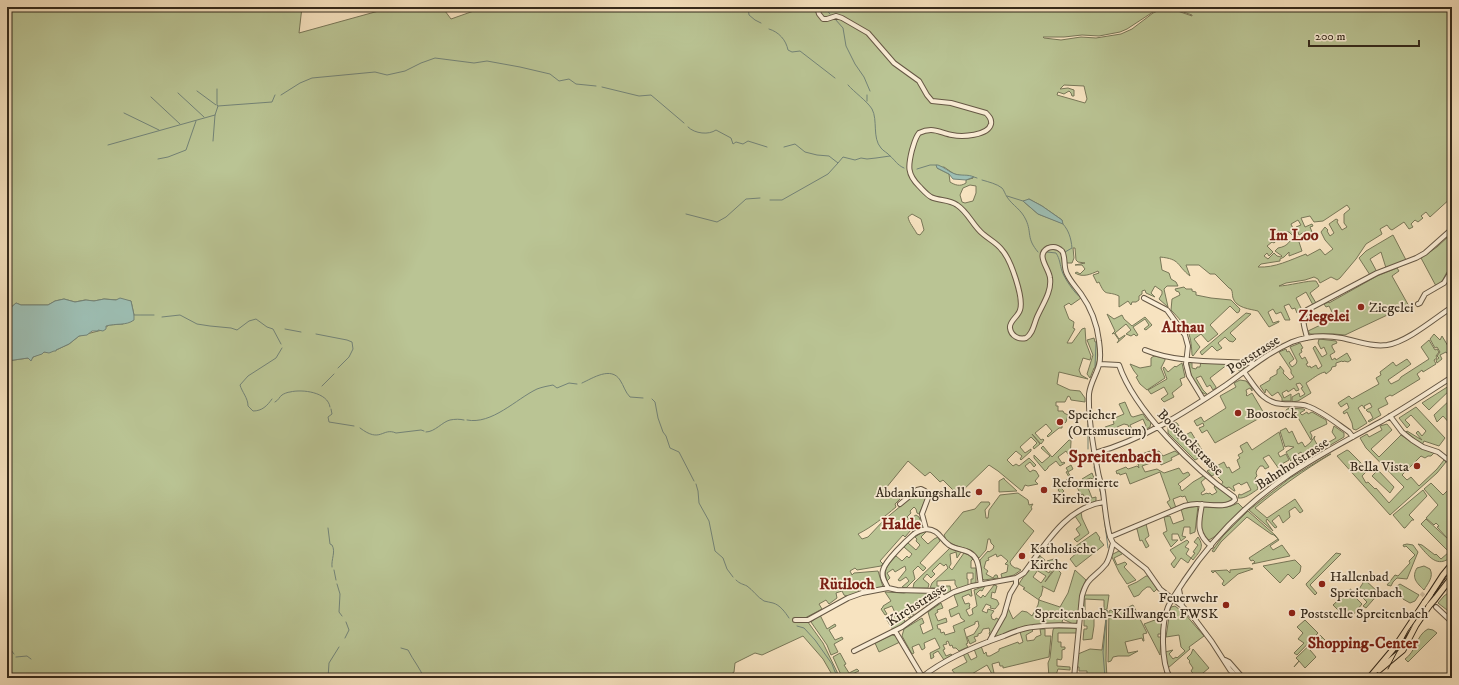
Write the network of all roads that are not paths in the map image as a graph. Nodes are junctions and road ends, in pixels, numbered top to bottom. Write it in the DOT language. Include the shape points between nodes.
graph roads {
  1 [pos="818,7"];
  2 [pos="1452,228"];
  3 [pos="1452,270"];
  4 [pos="1144,298"];
  5 [pos="1418,304"];
  6 [pos="1452,308"];
  7 [pos="1307,338"];
  8 [pos="1145,350"];
  9 [pos="1187,359"];
  10 [pos="1100,364"];
  11 [pos="1254,364"];
  12 [pos="1244,372"];
  13 [pos="1452,377"];
  14 [pos="1203,400"];
  15 [pos="1390,416"];
  16 [pos="1158,427"];
  17 [pos="1353,437"];
  18 [pos="1095,453"];
  19 [pos="1452,463"];
  20 [pos="1104,502"];
  21 [pos="900,504"];
  22 [pos="1202,504"];
  23 [pos="926,529"];
  24 [pos="1110,537"];
  25 [pos="1113,543"];
  26 [pos="1211,546"];
  27 [pos="1452,564"];
  28 [pos="1452,577"];
  29 [pos="1016,578"];
  30 [pos="981,584"];
  31 [pos="888,588"];
  32 [pos="1179,588"];
  33 [pos="943,598"];
  34 [pos="1173,599"];
  35 [pos="1427,604"];
  36 [pos="1182,606"];
  37 [pos="1436,606"];
  38 [pos="795,620"];
  39 [pos="1452,622"];
  40 [pos="1079,626"];
  41 [pos="896,631"];
  42 [pos="990,640"];
  43 [pos="854,651"];
  44 [pos="1225,660"];
  45 [pos="997,676"];
  46 [pos="1371,676"];
  47 [pos="923,678"];
  48 [pos="990,678"];
  49 [pos="1074,678"];
  50 [pos="1170,678"];
  51 [pos="1238,678"];
  52 [pos="1243,678"];
  1 -- 10 [label="street" via="823,19 836,16 869,34 894,63 919,82 932,101 986,113 991,121 989,128 982,133 954,136 931,130 920,133 915,141 909,167 912,179 934,198 959,206 983,234 1004,251 1020,298 1020,311 1010,330 1021,339 1028,337 1050,285 1042,258 1044,252 1055,247 1062,251 1065,269 1092,314 1099,342"];
  2 -- 7 [label="street" via="1425,253 1377,273 1308,310 1302,320"];
  3 -- 5 [label="street" via="1444,283 1425,294"];
  4 -- 9 [label="street" via="1167,310 1176,322 1187,341"];
  6 -- 7 [label="street, Poststrasse" via="1392,344 1368,345 1334,337"];
  7 -- 11 [label="street, Poststrasse" via="1279,348"];
  8 -- 9 [label="street"];
  9 -- 11 [label="street"];
  9 -- 14 [label="street" via="1189,376"];
  10 -- 16 [label="street, Boostockstrasse" via="1119,365 1129,388"];
  10 -- 18 [label="street" via="1090,391 1091,430"];
  11 -- 12 [label="street, Poststrasse"];
  12 -- 14 [label="street, Poststrasse"];
  12 -- 17 [label="street" via="1266,400 1313,408"];
  13 -- 15 [label="street, Bahnhofstrasse"];
  14 -- 16 [label="street, Poststrasse"];
  15 -- 17 [label="street, Bahnhofstrasse"];
  15 -- 19 [label="street" via="1407,436 1423,447 1438,452"];
  16 -- 18 [label="street, Poststrasse"];
  16 -- 22 [label="street, Boostockstrasse" via="1235,499 1229,504"];
  17 -- 26 [label="street, Bahnhofstrasse" via="1269,489"];
  18 -- 20 [label="street"];
  20 -- 24 [label="street"];
  20 -- 29 [label="street" via="1090,505 1069,518 1024,573"];
  21 -- 23 [label="street" via="917,490 925,491 928,498 922,514"];
  22 -- 24 [label="street" via="1184,506"];
  22 -- 26 [label="street" via="1200,532"];
  23 -- 30 [label="street" via="934,530 950,546 972,554 976,559"];
  23 -- 31 [label="street" via="913,535 886,562 882,574"];
  24 -- 25 [label="street"];
  25 -- 34 [label="street" via="1146,570 1160,589"];
  25 -- 40 [label="street" via="1107,562 1085,586"];
  26 -- 32 [label="street, Bahnhofstrasse"];
  27 -- 35 [label="main road, bridge" via="1443,574"];
  28 -- 35 [label="main road, bridge" via="1435,599"];
  29 -- 30 [label="street, Kirchstrasse"];
  29 -- 42 [label="street" via="1004,615"];
  30 -- 33 [label="street, Kirchstrasse"];
  31 -- 33 [label="street" via="938,591"];
  31 -- 38 [label="street" via="848,598 808,620"];
  32 -- 34 [label="street, Bahnhofstrasse"];
  32 -- 36 [label="street"];
  33 -- 41 [label="street, Kirchstrasse"];
  34 -- 36 [label="street"];
  34 -- 50 [label="street, Bahnhofstrasse" via="1166,613 1163,649"];
  35 -- 46 [label="main road"];
  35 -- 46 [label="main road" via="1403,650"];
  36 -- 44 [label="street"];
  37 -- 39 [label="street"];
  40 -- 42 [label="street" via="1033,627"];
  40 -- 49 [label="street"];
  41 -- 43 [label="street, Kirchstrasse"];
  41 -- 47 [label="street"];
  42 -- 47 [label="street" via="947,660"];
  44 -- 51 [label="street"];
  44 -- 52 [label="street"];
  45 -- 48 [label="street"];
}
